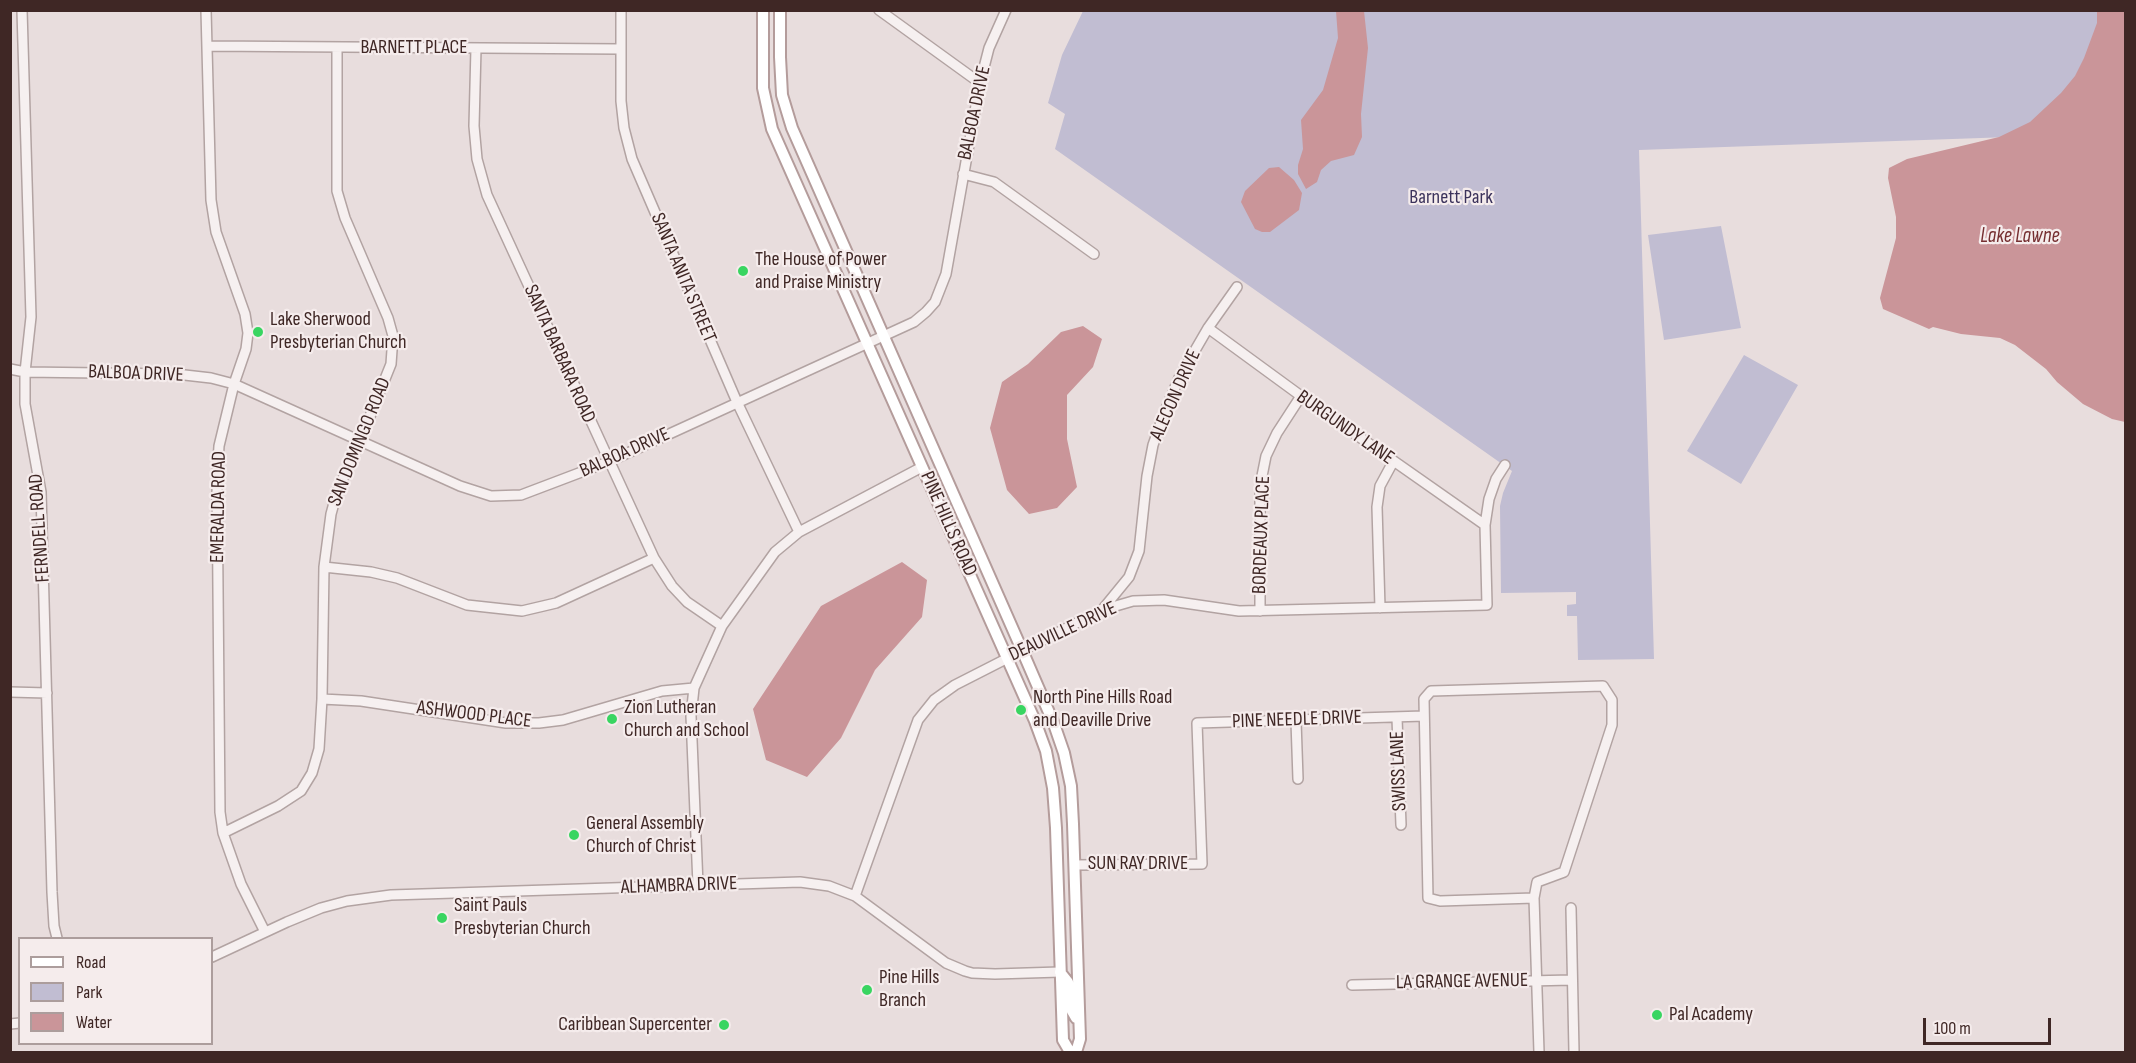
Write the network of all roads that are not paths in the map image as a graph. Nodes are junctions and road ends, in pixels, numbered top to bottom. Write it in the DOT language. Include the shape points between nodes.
graph roads {
  1 [pos="22,10"];
  2 [pos="206,10"];
  3 [pos="621,10"];
  4 [pos="763,10"];
  5 [pos="780,10"];
  6 [pos="879,10"];
  7 [pos="1006,10"];
  8 [pos="207,46"];
  9 [pos="337,48"];
  10 [pos="476,48"];
  11 [pos="621,49"];
  12 [pos="980,83"];
  13 [pos="963,174"];
  14 [pos="1095,254"];
  15 [pos="1237,287"];
  16 [pos="1208,328"];
  17 [pos="884,336"];
  18 [pos="868,343"];
  19 [pos="10,369"];
  20 [pos="25,372"];
  21 [pos="234,384"];
  22 [pos="1301,396"];
  23 [pos="737,402"];
  24 [pos="360,441"];
  25 [pos="608,462"];
  26 [pos="1393,462"];
  27 [pos="1505,465"];
  28 [pos="922,467"];
  29 [pos="1485,525"];
  30 [pos="799,532"];
  31 [pos="654,558"];
  32 [pos="324,567"];
  33 [pos="1380,608"];
  34 [pos="1102,610"];
  35 [pos="1260,611"];
  36 [pos="722,626"];
  37 [pos="1022,650"];
  38 [pos="1007,657"];
  39 [pos="694,687"];
  40 [pos="10,692"];
  41 [pos="46,693"];
  42 [pos="322,699"];
  43 [pos="1424,716"];
  44 [pos="1397,717"];
  45 [pos="1296,721"];
  46 [pos="1298,779"];
  47 [pos="1401,825"];
  48 [pos="223,833"];
  49 [pos="1202,864"];
  50 [pos="1075,865"];
  51 [pos="698,885"];
  52 [pos="855,896"];
  53 [pos="1534,898"];
  54 [pos="1571,908"];
  55 [pos="265,932"];
  56 [pos="57,937"];
  57 [pos="213,957"];
  58 [pos="1060,972"];
  59 [pos="1572,980"];
  60 [pos="1537,981"];
  61 [pos="1352,985"];
  62 [pos="1079,1024"];
  63 [pos="1070,1053"];
  64 [pos="1076,1053"];
  65 [pos="1539,1053"];
  66 [pos="1574,1053"];
  1 -- 20 [label="street, FERNDELL ROAD" via="31,317"];
  2 -- 8 [label="street, EMERALDA ROAD"];
  3 -- 11 [label="street, SANTA ANITA STREET"];
  4 -- 18 [label="main road, PINE HILLS ROAD" via="764,88 772,129"];
  5 -- 17 [label="main road, PINE HILLS ROAD" via="782,95 792,128"];
  6 -- 12 [label="street"];
  7 -- 12 [label="street, BALBOA DRIVE" via="989,48"];
  8 -- 9 [label="street, BARNETT PLACE"];
  8 -- 21 [label="street, EMERALDA ROAD" via="210,200 216,232 248,333"];
  9 -- 10 [label="street, BARNETT PLACE"];
  9 -- 24 [label="street, SAN DOMINGO ROAD" via="337,191 393,336 391,364"];
  10 -- 11 [label="street, BARNETT PLACE"];
  10 -- 25 [label="street, SANTA BARBARA ROAD" via="474,126 477,159 487,195"];
  11 -- 23 [label="street, SANTA ANITA STREET" via="624,128 632,159"];
  12 -- 13 [label="street, BALBOA DRIVE"];
  13 -- 14 [label="street" via="994,182"];
  13 -- 17 [label="street, BALBOA DRIVE" via="946,274 934,302 914,322"];
  15 -- 16 [label="street, ALECON DRIVE"];
  16 -- 22 [label="street, BURGUNDY LANE"];
  16 -- 34 [label="street, ALECON DRIVE" via="1179,378 1152,445 1139,551 1129,577"];
  17 -- 18 [label="street, BALBOA DRIVE"];
  17 -- 37 [label="main road, PINE HILLS ROAD"];
  18 -- 23 [label="street, BALBOA DRIVE"];
  18 -- 28 [label="main road, PINE HILLS ROAD"];
  19 -- 20 [label="street, BALBOA DRIVE"];
  20 -- 21 [label="street, BALBOA DRIVE" via="176,374"];
  20 -- 41 [label="street, FERNDELL ROAD" via="25,405 41,492"];
  21 -- 24 [label="street, BALBOA DRIVE"];
  21 -- 48 [label="street, EMERALDA ROAD" via="219,446 216,480"];
  22 -- 26 [label="street, BURGUNDY LANE"];
  22 -- 35 [label="street, BORDEAUX PLACE" via="1277,433 1262,476"];
  23 -- 25 [label="street, BALBOA DRIVE"];
  23 -- 30 [label="street, SANTA ANITA STREET"];
  24 -- 25 [label="street, BALBOA DRIVE" via="491,496 521,495"];
  24 -- 32 [label="street, SAN DOMINGO ROAD" via="337,492"];
  25 -- 31 [label="street, SANTA BARBARA ROAD"];
  26 -- 29 [label="street, BURGUNDY LANE"];
  26 -- 33 [label="street" via="1380,486 1377,507"];
  27 -- 29 [label="street" via="1489,499"];
  28 -- 30 [label="street"];
  28 -- 38 [label="main road, PINE HILLS ROAD"];
  29 -- 33 [label="street, DEAUVILLE DRIVE" via="1486,605"];
  30 -- 36 [label="street" via="775,552"];
  31 -- 32 [label="street" via="556,603 522,611 467,605 397,578"];
  31 -- 36 [label="street, SANTA BARBARA ROAD" via="687,602"];
  32 -- 42 [label="street, SAN DOMINGO ROAD"];
  33 -- 35 [label="street, DEAUVILLE DRIVE"];
  34 -- 35 [label="street, DEAUVILLE DRIVE" via="1133,601 1164,600"];
  34 -- 37 [label="street, DEAUVILLE DRIVE"];
  36 -- 39 [label="street"];
  37 -- 38 [label="street, DEAUVILLE DRIVE"];
  37 -- 50 [label="main road, PINE HILLS ROAD" via="1064,753 1071,786"];
  38 -- 52 [label="street, DEAUVILLE DRIVE" via="955,685 934,700 918,720"];
  38 -- 58 [label="main road, PINE HILLS ROAD" via="1039,731 1053,788"];
  39 -- 42 [label="street, ASHWOOD PLACE" via="662,691 539,723 506,723 361,701"];
  39 -- 51 [label="street" via="691,716"];
  40 -- 41 [label="street"];
  41 -- 56 [label="street, FERNDELL ROAD"];
  42 -- 48 [label="street, SAN DOMINGO ROAD" via="319,748 312,773 301,791"];
  43 -- 44 [label="street, PINE NEEDLE DRIVE"];
  43 -- 53 [label="street" via="1428,898"];
  43 -- 53 [label="street" via="1424,699 1431,691 1603,687 1612,700 1612,725 1564,872 1537,882"];
  44 -- 45 [label="street, PINE NEEDLE DRIVE"];
  44 -- 47 [label="street, SWISS LANE"];
  45 -- 46 [label="street"];
  45 -- 49 [label="street, PINE NEEDLE DRIVE" via="1197,723"];
  48 -- 55 [label="street, EMERALDA ROAD" via="241,884"];
  49 -- 50 [label="street, SUN RAY DRIVE"];
  50 -- 62 [label="main road, PINE HILLS ROAD"];
  51 -- 52 [label="street, ALHAMBRA DRIVE" via="800,882 829,886"];
  51 -- 55 [label="street, ALHAMBRA DRIVE" via="391,896 321,908"];
  52 -- 58 [label="street, ALHAMBRA DRIVE" via="946,963 972,973"];
  53 -- 60 [label="street"];
  54 -- 59 [label="street"];
  55 -- 57 [label="street, ALHAMBRA DRIVE"];
  58 -- 62 [label="main road" via="1068,982 1072,1011"];
  58 -- 63 [label="main road, PINE HILLS ROAD" via="1063,1040"];
  59 -- 60 [label="street, LA GRANGE AVENUE"];
  59 -- 66 [label="street"];
  60 -- 61 [label="street, LA GRANGE AVENUE"];
  60 -- 65 [label="street"];
  62 -- 64 [label="main road, PINE HILLS ROAD"];
}
